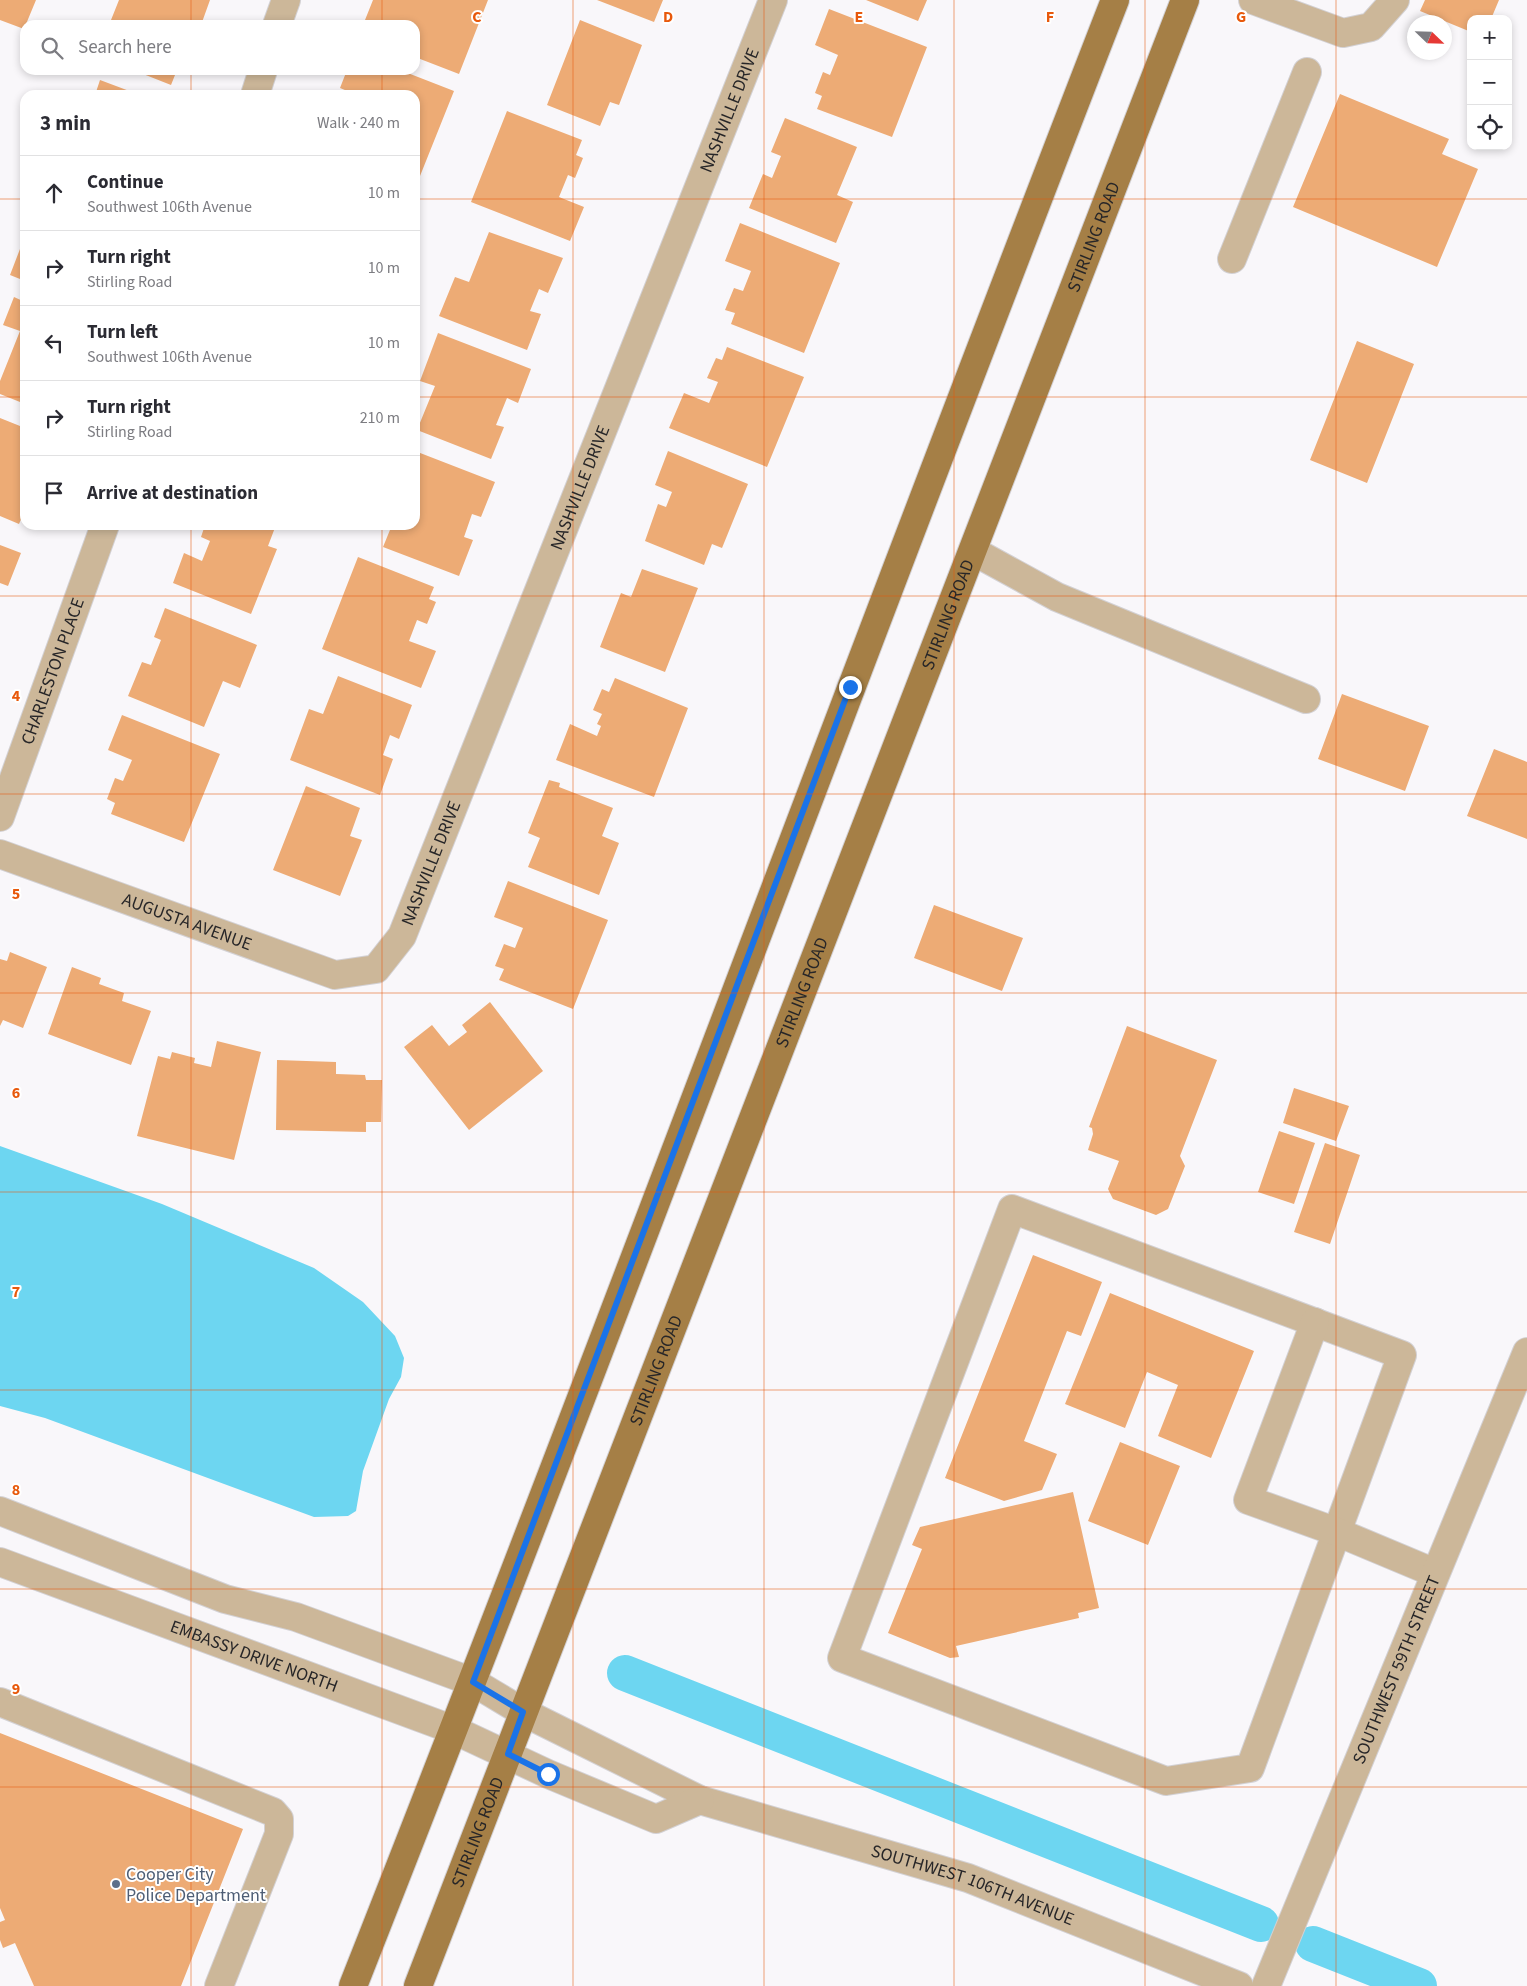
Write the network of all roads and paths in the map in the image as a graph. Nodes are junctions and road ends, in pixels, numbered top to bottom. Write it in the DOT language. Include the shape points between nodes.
graph roads {
  1 [pos="286,0"];
  2 [pos="773,0"];
  3 [pos="1115,0"];
  4 [pos="1185,0"];
  5 [pos="1254,0"];
  6 [pos="1395,0"];
  7 [pos="1285,6"];
  8 [pos="279,20"];
  9 [pos="1307,72"];
  10 [pos="261,75"];
  11 [pos="256,90"];
  12 [pos="1232,258"];
  13 [pos="103,530"];
  14 [pos="973,551"];
  15 [pos="1306,699"];
  16 [pos="0,817"];
  17 [pos="0,854"];
  18 [pos="376,969"];
  19 [pos="1314,1322"];
  20 [pos="1527,1352"];
  21 [pos="0,1511"];
  22 [pos="1337,1532"];
  23 [pos="0,1562"];
  24 [pos="1435,1572"];
  25 [pos="473,1682"];
  26 [pos="0,1702"];
  27 [pos="523,1712"];
  28 [pos="454,1730"];
  29 [pos="508,1754"];
  30 [pos="700,1800"];
  31 [pos="218,1986"];
  32 [pos="353,1986"];
  33 [pos="418,1986"];
  34 [pos="1237,1986"];
  35 [pos="1266,1986"];
  1 -- 8 [label="street"];
  2 -- 18 [label="street, NASHVILLE DRIVE" via="402,936"];
  3 -- 25 [label="main road" via="850,687"];
  4 -- 14 [label="main road, STIRLING ROAD"];
  5 -- 7 [label="street"];
  6 -- 7 [label="street" via="1371,27 1343,33"];
  9 -- 12 [label="street"];
  10 -- 11 [label="street"];
  13 -- 16 [label="street, CHARLESTON PLACE"];
  14 -- 15 [label="street" via="1057,597"];
  14 -- 27 [label="main road, STIRLING ROAD"];
  17 -- 18 [label="street, AUGUSTA AVENUE" via="335,975"];
  19 -- 22 [label="street" via="1402,1355"];
  19 -- 22 [label="street" via="1248,1500"];
  19 -- 22 [label="street" via="1012,1209 842,1658 1166,1781 1250,1768"];
  20 -- 24 [label="street, SOUTHWEST 59TH STREET"];
  21 -- 25 [label="street" via="225,1599 296,1617"];
  22 -- 24 [label="street"];
  23 -- 28 [label="street, EMBASSY DRIVE NORTH"];
  24 -- 35 [label="street, SOUTHWEST 59TH STREET"];
  25 -- 27 [label="street, SOUTHWEST 106TH AVENUE"];
  25 -- 28 [label="main road"];
  26 -- 31 [label="street" via="273,1812 280,1819 279,1834"];
  27 -- 29 [label="main road, STIRLING ROAD"];
  27 -- 30 [label="street, SOUTHWEST 106TH AVENUE"];
  28 -- 29 [label="street, EMBASSY DRIVE NORTH"];
  28 -- 32 [label="main road"];
  29 -- 30 [label="street" via="656,1819"];
  29 -- 33 [label="main road, STIRLING ROAD"];
  30 -- 34 [label="street, SOUTHWEST 106TH AVENUE" via="968,1878"];
}
